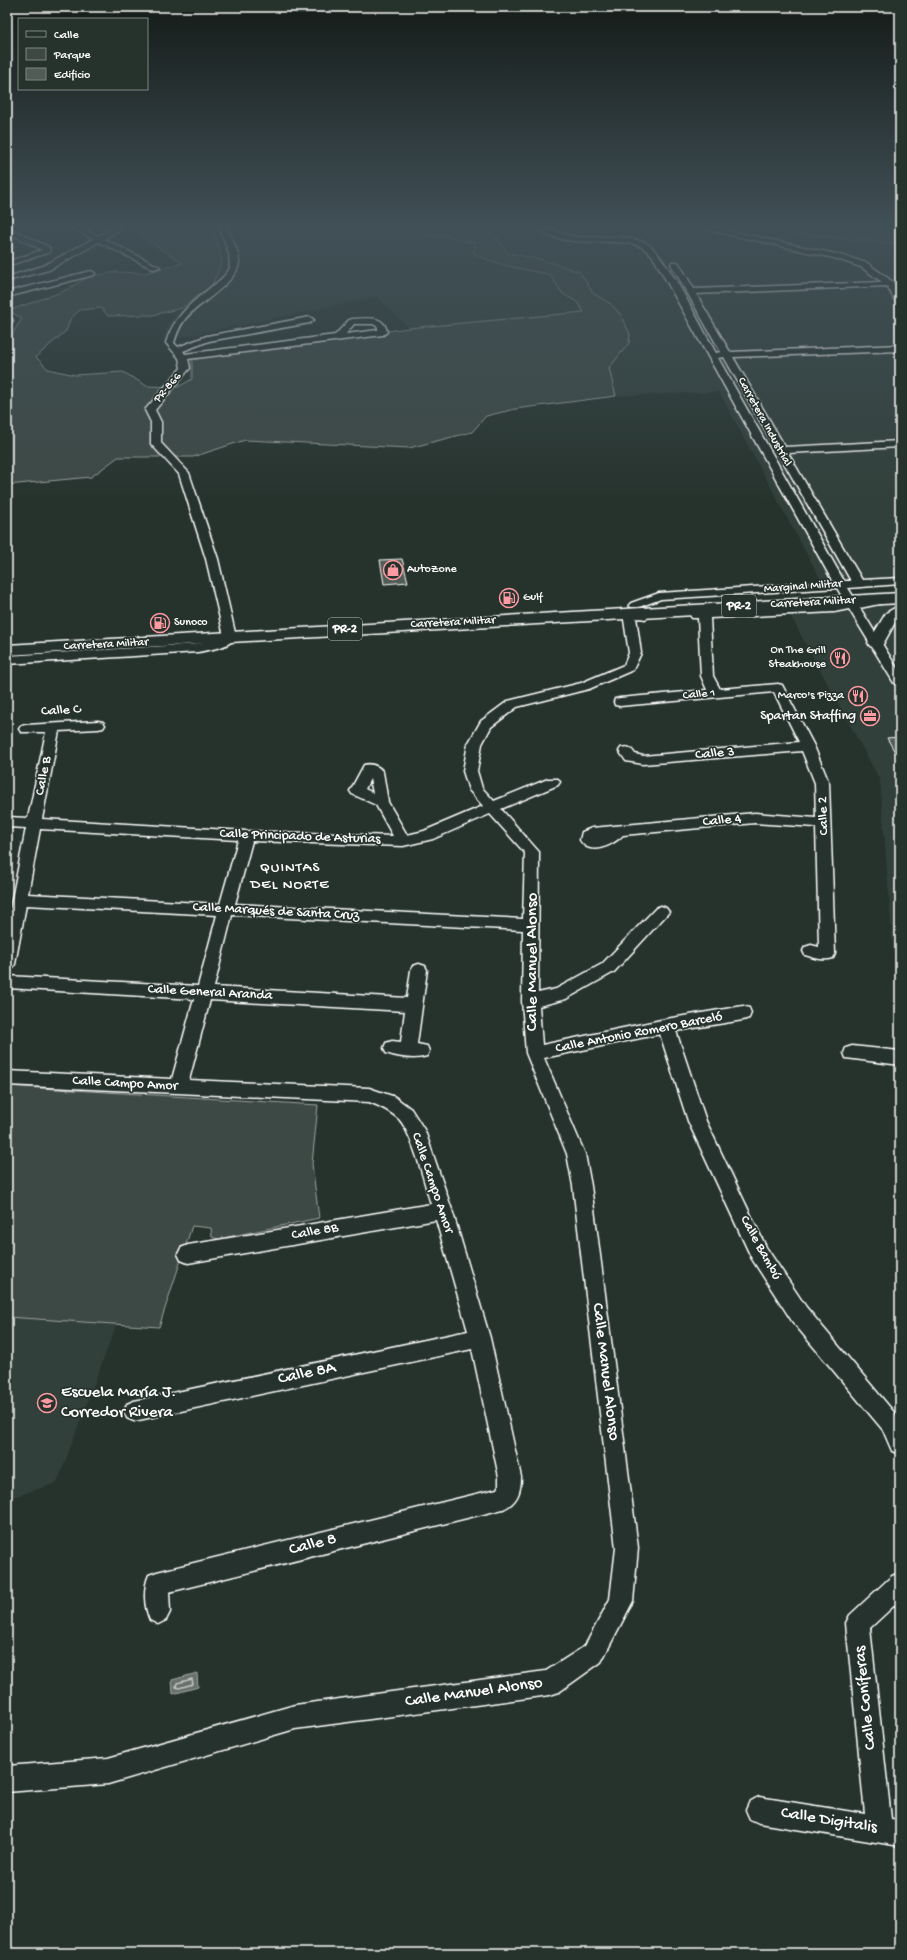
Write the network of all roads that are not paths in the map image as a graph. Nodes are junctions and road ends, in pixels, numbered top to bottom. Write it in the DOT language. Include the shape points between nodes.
graph roads {
  1 [pos="180,318"];
  2 [pos="690,318"];
  3 [pos="706,318"];
  4 [pos="310,320"];
  5 [pos="338,337"];
  6 [pos="900,348"];
  7 [pos="180,354"];
  8 [pos="727,354"];
  9 [pos="711,355"];
  10 [pos="900,444"];
  11 [pos="781,450"];
  12 [pos="900,581"];
  13 [pos="858,584"];
  14 [pos="847,596"];
  15 [pos="899,599"];
  16 [pos="632,609"];
  17 [pos="817,609"];
  18 [pos="704,614"];
  19 [pos="863,622"];
  20 [pos="229,632"];
  21 [pos="7,640"];
  22 [pos="876,643"];
  23 [pos="7,650"];
  24 [pos="7,660"];
  25 [pos="900,683"];
  26 [pos="778,688"];
  27 [pos="715,693"];
  28 [pos="620,702"];
  29 [pos="98,725"];
  30 [pos="53,728"];
  31 [pos="26,729"];
  32 [pos="807,746"];
  33 [pos="626,751"];
  34 [pos="553,782"];
  35 [pos="381,802"];
  36 [pos="492,808"];
  37 [pos="7,822"];
  38 [pos="824,822"];
  39 [pos="35,824"];
  40 [pos="619,830"];
  41 [pos="246,836"];
  42 [pos="403,841"];
  43 [pos="21,899"];
  44 [pos="226,910"];
  45 [pos="661,912"];
  46 [pos="532,925"];
  47 [pos="810,951"];
  48 [pos="7,964"];
  49 [pos="419,970"];
  50 [pos="7,982"];
  51 [pos="204,993"];
  52 [pos="530,1001"];
  53 [pos="414,1005"];
  54 [pos="743,1013"];
  55 [pos="666,1026"];
  56 [pos="407,1050"];
  57 [pos="534,1053"];
  58 [pos="852,1053"];
  59 [pos="900,1058"];
  60 [pos="7,1078"];
  61 [pos="179,1087"];
  62 [pos="443,1210"];
  63 [pos="188,1254"];
  64 [pos="480,1338"];
  65 [pos="134,1411"];
  66 [pos="900,1443"];
  67 [pos="497,1500"];
  68 [pos="900,1584"];
  69 [pos="158,1612"];
  70 [pos="7,1779"];
  71 [pos="759,1810"];
  72 [pos="889,1831"];
  1 -- 7 [label="street, PR-866 / PR-866" via="172,331 170,343"];
  2 -- 9 [label="street, Carretera Industrial"];
  3 -- 8 [label="street"];
  4 -- 7 [label="street" via="206,339"];
  5 -- 7 [label="street"];
  6 -- 8 [label="street"];
  7 -- 20 [label="street, PR-866 / PR-866" via="186,368 150,410 156,422 156,444 184,473 212,559"];
  8 -- 9 [label="street"];
  8 -- 11 [label="street"];
  9 -- 14 [label="street, Carretera Industrial"];
  10 -- 11 [label="street"];
  11 -- 13 [label="street"];
  12 -- 13 [label="street, Marginal Militar"];
  13 -- 14 [label="street, Marginal Militar"];
  14 -- 15 [label="main road, Carretera Militar / PR-2"];
  14 -- 16 [label="main road, Carretera Militar / PR-2"];
  14 -- 16 [label="street, Marginal Militar" via="659,596"];
  14 -- 17 [label="street, Marginal Militar"];
  14 -- 19 [label="street, Carretera Industrial"];
  15 -- 22 [label="main road"];
  16 -- 18 [label="street, Marginal Militar" via="658,616"];
  16 -- 20 [label="main road, Carretera Militar / PR-2"];
  16 -- 36 [label="street, Calle Manuel Alonso" via="635,653 629,666 585,686 513,704 486,724 475,744 470,771 476,790"];
  17 -- 18 [label="street, Marginal Militar"];
  17 -- 19 [label="street" via="844,612"];
  18 -- 27 [label="street" via="707,676"];
  19 -- 22 [label="street, Carretera Industrial"];
  20 -- 21 [label="main road, Carretera Militar / PR-2"];
  20 -- 23 [label="main road, Carretera Militar / PR-2"];
  20 -- 24 [label="street" via="221,643 198,648"];
  22 -- 25 [label="street, Carretera Industrial"];
  26 -- 27 [label="street, Calle 1"];
  26 -- 32 [label="street, Calle 2"];
  27 -- 28 [label="street, Calle 1"];
  29 -- 30 [label="street, Calle C"];
  30 -- 31 [label="street, Calle C"];
  30 -- 39 [label="street, Calle B"];
  32 -- 33 [label="street, Calle 3" via="643,760 631,758"];
  32 -- 38 [label="street, Calle 2" via="822,782"];
  34 -- 36 [label="street, Calle Principado de Asturias"];
  35 -- 42 [label="street"];
  36 -- 42 [label="street, Calle Principado de Asturias" via="428,835"];
  36 -- 46 [label="street, Calle Manuel Alonso" via="532,852"];
  37 -- 39 [label="street, Calle Principado de Asturias"];
  38 -- 40 [label="street, Calle 4" via="755,818"];
  38 -- 47 [label="street, Calle 2" via="827,954"];
  39 -- 41 [label="street, Calle Principado de Asturias"];
  39 -- 43 [label="street, Calle B"];
  41 -- 42 [label="street, Calle Principado de Asturias"];
  41 -- 44 [label="street"];
  43 -- 44 [label="street, Calle Marqués de Santa Cruz"];
  43 -- 48 [label="street, Calle B"];
  44 -- 46 [label="street, Calle Marqués de Santa Cruz"];
  44 -- 51 [label="street"];
  45 -- 52 [label="street" via="608,968 560,995"];
  46 -- 52 [label="street, Calle Manuel Alonso"];
  49 -- 53 [label="street"];
  50 -- 51 [label="street, Calle General Aranda"];
  51 -- 53 [label="street, Calle General Aranda"];
  51 -- 61 [label="street"];
  52 -- 57 [label="street, Calle Manuel Alonso"];
  53 -- 56 [label="street"];
  54 -- 55 [label="street, Calle Antonio Romero Barceló"];
  55 -- 57 [label="street, Calle Antonio Romero Barceló"];
  55 -- 66 [label="street, Calle Bambú" via="697,1121 759,1253 799,1314 890,1423"];
  57 -- 70 [label="street, Calle Manuel Alonso" via="576,1154 627,1548 621,1601 593,1654 550,1683 295,1717 108,1771"];
  58 -- 59 [label="street"];
  60 -- 61 [label="street, Calle Campo Amor"];
  61 -- 62 [label="street, Calle Campo Amor" via="369,1095 389,1102 405,1114 416,1131"];
  62 -- 63 [label="street, Calle 8B"];
  62 -- 64 [label="street, Calle Campo Amor"];
  64 -- 65 [label="street, Calle 8A"];
  64 -- 67 [label="street, Calle Campo Amor" via="511,1483 507,1494"];
  67 -- 69 [label="street, Calle 8" via="157,1583"];
  68 -- 72 [label="street, Calle Coníferas" via="858,1623"];
  71 -- 72 [label="street, Calle Digitalis"];
}
